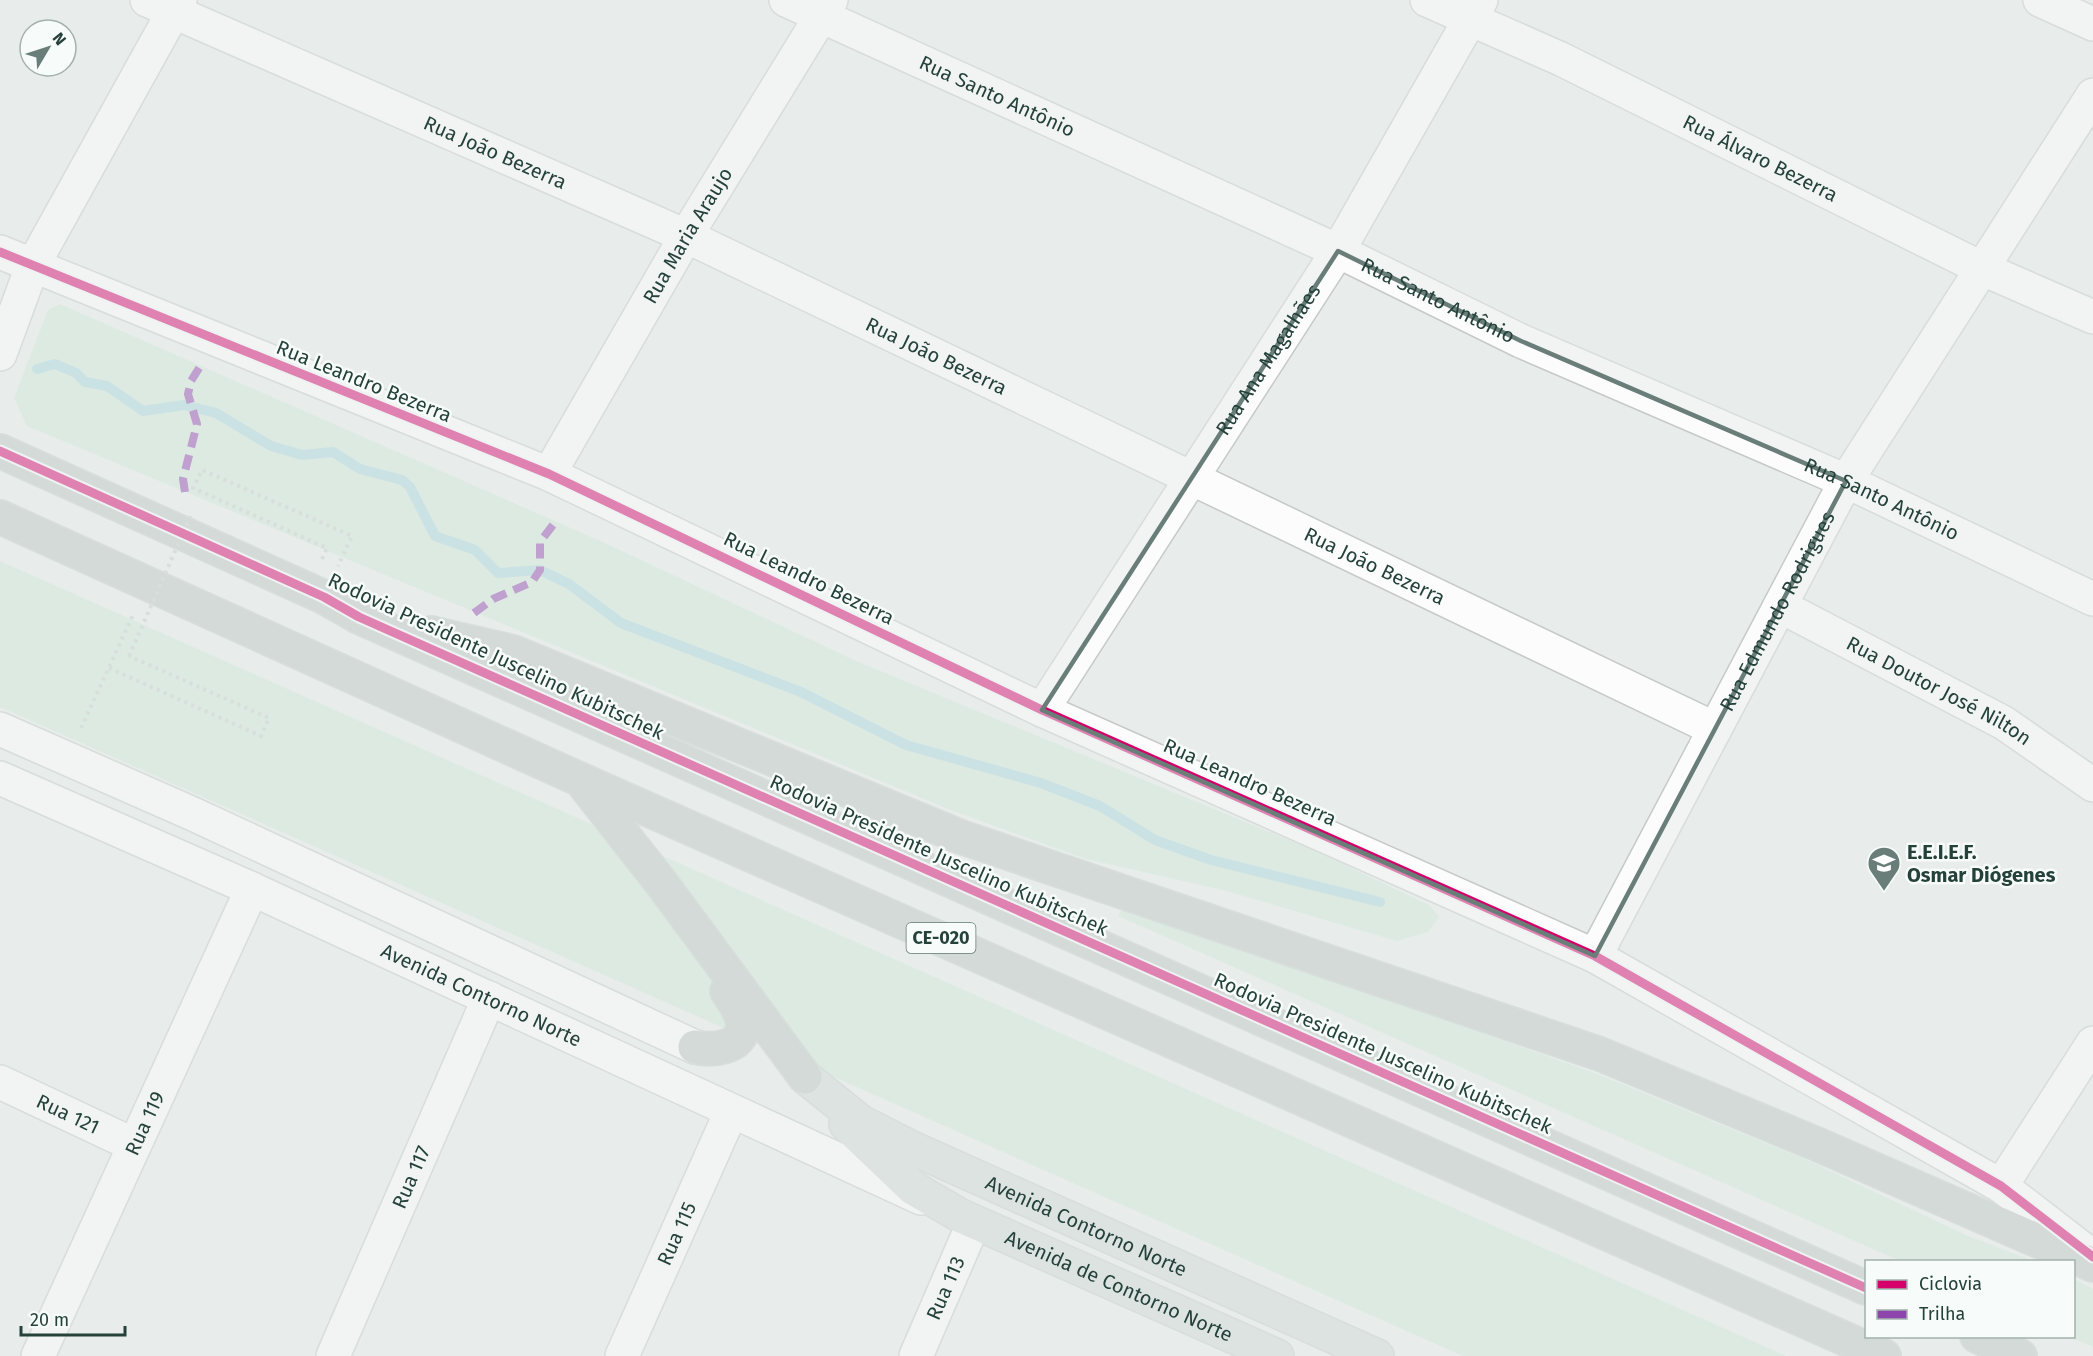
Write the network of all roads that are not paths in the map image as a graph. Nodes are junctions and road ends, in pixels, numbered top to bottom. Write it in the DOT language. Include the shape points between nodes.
graph roads {
  1 [pos="786,0"];
  2 [pos="1426,0"];
  3 [pos="2040,0"];
  4 [pos="166,4"];
  5 [pos="826,8"];
  6 [pos="1475,10"];
  7 [pos="2093,24"];
  8 [pos="2093,95"];
  9 [pos="686,236"];
  10 [pos="1338,251"];
  11 [pos="0,252"];
  12 [pos="32,267"];
  13 [pos="1983,269"];
  14 [pos="2093,317"];
  15 [pos="0,354"];
  16 [pos="0,451"];
  17 [pos="549,474"];
  18 [pos="1191,478"];
  19 [pos="1846,481"];
  20 [pos="0,517"];
  21 [pos="2093,599"];
  22 [pos="1780,606"];
  23 [pos="359,617"];
  24 [pos="1042,710"];
  25 [pos="0,729"];
  26 [pos="1715,729"];
  27 [pos="0,778"];
  28 [pos="579,779"];
  29 [pos="2093,785"];
  30 [pos="193,814"];
  31 [pos="173,854"];
  32 [pos="662,884"];
  33 [pos="252,889"];
  34 [pos="1595,956"];
  35 [pos="489,998"];
  36 [pos="2093,1043"];
  37 [pos="695,1047"];
  38 [pos="806,1077"];
  39 [pos="0,1082"];
  40 [pos="731,1112"];
  41 [pos="134,1145"];
  42 [pos="2001,1186"];
  43 [pos="967,1219"];
  44 [pos="2093,1257"];
  45 [pos="2093,1265"];
  46 [pos="1865,1287"];
  47 [pos="1981,1338"];
  48 [pos="38,1356"];
  49 [pos="333,1356"];
  50 [pos="622,1356"];
  51 [pos="916,1356"];
  52 [pos="1277,1356"];
  53 [pos="1377,1356"];
  54 [pos="1884,1356"];
  55 [pos="2020,1356"];
  1 -- 5 [label="street, Rua Santo Antônio"];
  2 -- 6 [label="street, Rua Álvaro Bezerra"];
  3 -- 7 [label="street"];
  4 -- 9 [label="street, Rua João Bezerra"];
  4 -- 12 [label="street"];
  5 -- 9 [label="street, Rua Maria Araujo"];
  5 -- 10 [label="street, Rua Santo Antônio"];
  6 -- 10 [label="street, Rua Ana Magalhães"];
  6 -- 13 [label="street, Rua Álvaro Bezerra" via="1561,59"];
  8 -- 13 [label="street, Rua Edmundo Rodrigues"];
  9 -- 17 [label="street, Rua Maria Araujo"];
  9 -- 18 [label="street, Rua João Bezerra"];
  10 -- 18 [label="street, Rua Ana Magalhães"];
  10 -- 19 [label="street, Rua Santo Antônio" via="1521,342"];
  11 -- 12 [label="street, Rua Leandro Bezerra"];
  12 -- 15 [label="street"];
  12 -- 17 [label="street, Rua Leandro Bezerra"];
  13 -- 14 [label="street, Rua Álvaro Bezerra"];
  13 -- 19 [label="street, Rua Edmundo Rodrigues"];
  16 -- 23 [label="highway, Rodovia Presidente Juscelino Kubitschek" via="324,597"];
  17 -- 24 [label="street, Rua Leandro Bezerra"];
  18 -- 24 [label="street, Rua Ana Magalhães"];
  18 -- 26 [label="street, Rua João Bezerra"];
  19 -- 21 [label="street, Rua Santo Antônio"];
  19 -- 22 [label="street, Rua Edmundo Rodrigues"];
  20 -- 28 [label="highway, CE-020"];
  22 -- 26 [label="street, Rua Edmundo Rodrigues"];
  22 -- 29 [label="street, Rua Doutor José Nilton" via="2004,723"];
  23 -- 45 [label="highway" via="513,652 961,837 1600,1054"];
  23 -- 46 [label="highway, Rodovia Presidente Juscelino Kubitschek"];
  24 -- 34 [label="street, Rua Leandro Bezerra"];
  25 -- 30 [label="street"];
  26 -- 34 [label="street, Rua Edmundo Rodrigues"];
  27 -- 31 [label="street, Avenida Contorno Norte"];
  28 -- 32 [label="highway"];
  28 -- 54 [label="highway, CE-020"];
  30 -- 31 [label="street"];
  30 -- 37 [label="street"];
  31 -- 33 [label="street, Avenida Contorno Norte"];
  32 -- 37 [label="highway" via="739,1010 743,1026 732,1045 708,1050"];
  32 -- 38 [label="highway"];
  33 -- 35 [label="street, Avenida Contorno Norte"];
  33 -- 41 [label="street, Rua 119"];
  34 -- 42 [label="street, Rua Leandro Bezerra"];
  35 -- 40 [label="street, Avenida Contorno Norte"];
  35 -- 49 [label="street, Rua 117"];
  36 -- 42 [label="street"];
  38 -- 43 [label="main road, Avenida de Contorno Norte" via="890,1168 913,1188"];
  38 -- 53 [label="main road, Avenida Contorno Norte" via="861,1122 912,1148"];
  39 -- 41 [label="street, Rua 121"];
  40 -- 43 [label="street, Avenida Contorno Norte"];
  40 -- 50 [label="street, Rua 115"];
  41 -- 48 [label="street, Rua 119"];
  42 -- 44 [label="street, Rua Leandro Bezerra"];
  43 -- 51 [label="street, Rua 113"];
  43 -- 52 [label="main road, Avenida de Contorno Norte"];
  47 -- 55 [label="highway"];
}
